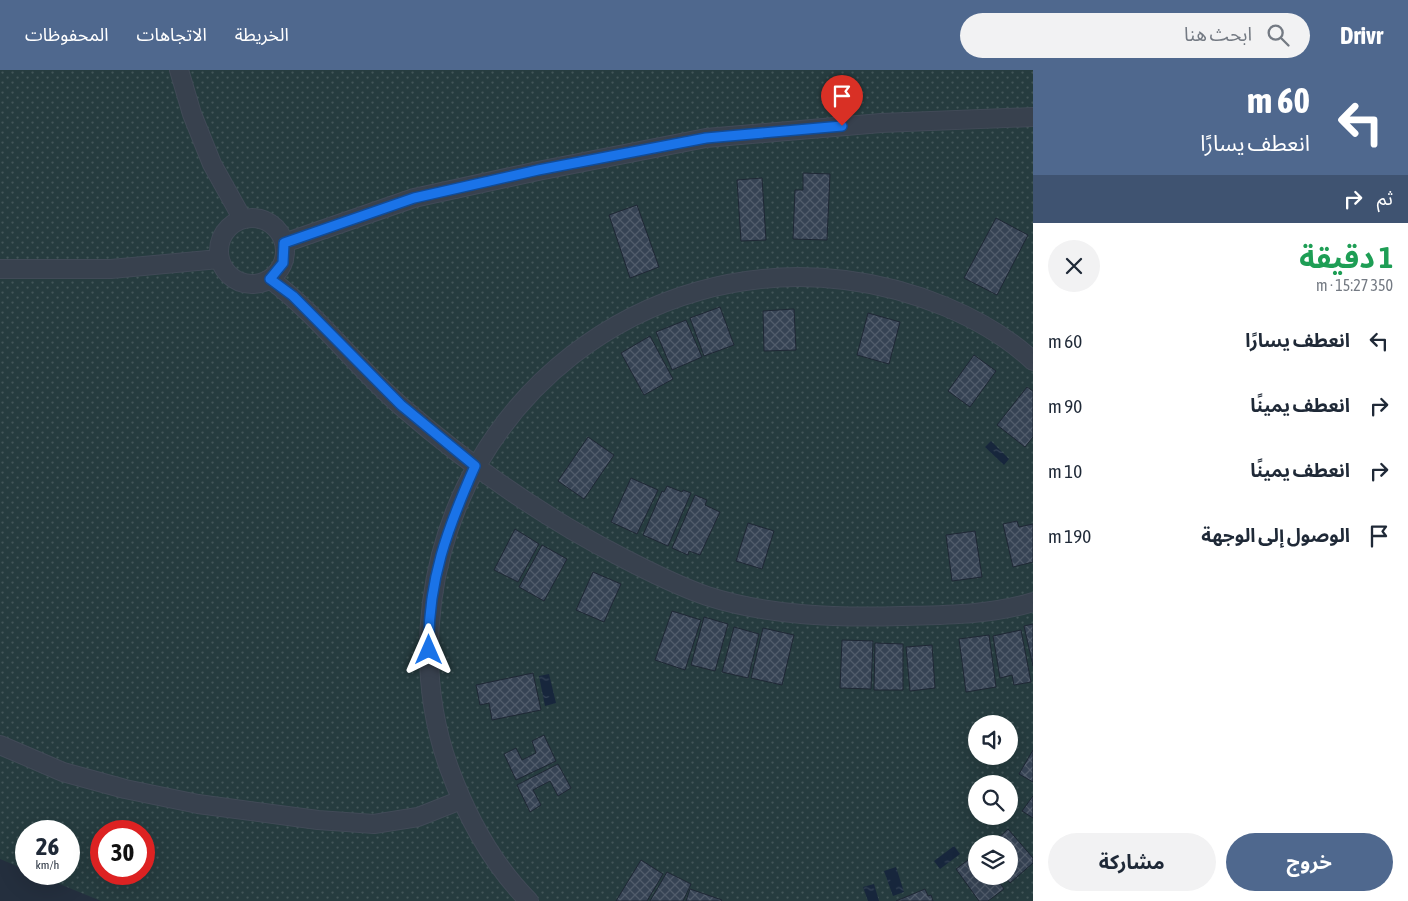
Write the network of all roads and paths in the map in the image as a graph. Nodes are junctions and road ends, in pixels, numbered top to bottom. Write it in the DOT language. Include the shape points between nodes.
graph roads {
  1 [pos="179,70"];
  2 [pos="1033,117"];
  3 [pos="242,218"];
  4 [pos="284,243"];
  5 [pos="219,259"];
  6 [pos="0,269"];
  7 [pos="270,279"];
  8 [pos="1033,361"];
  9 [pos="475,466"];
  10 [pos="1033,602"];
  11 [pos="0,745"];
  12 [pos="461,800"];
  13 [pos="529,901"];
  1 -- 3 [label="street" via="212,164"];
  2 -- 4 [label="street" via="881,123 706,138 414,198"];
  3 -- 4 [label="street" via="256,217 268,221 279,230"];
  3 -- 5 [label="street" via="225,230 220,238"];
  4 -- 7 [label="street" via="283,263"];
  5 -- 6 [label="street" via="112,268"];
  5 -- 7 [label="street" via="228,275 244,284"];
  7 -- 9 [label="street" via="293,296 401,405"];
  8 -- 9 [label="street" via="979,323 926,299 870,283 813,276 755,279 689,293 644,310 593,339 547,375 514,411"];
  9 -- 10 [label="street" via="533,508 606,549 707,596 762,608 844,618 969,614"];
  9 -- 12 [label="street" via="451,519 436,574 428,631 432,698 441,745"];
  11 -- 12 [label="street" via="63,772 125,789 198,804 292,817 374,824 418,818"];
  12 -- 13 [label="street" via="486,846"];
}
